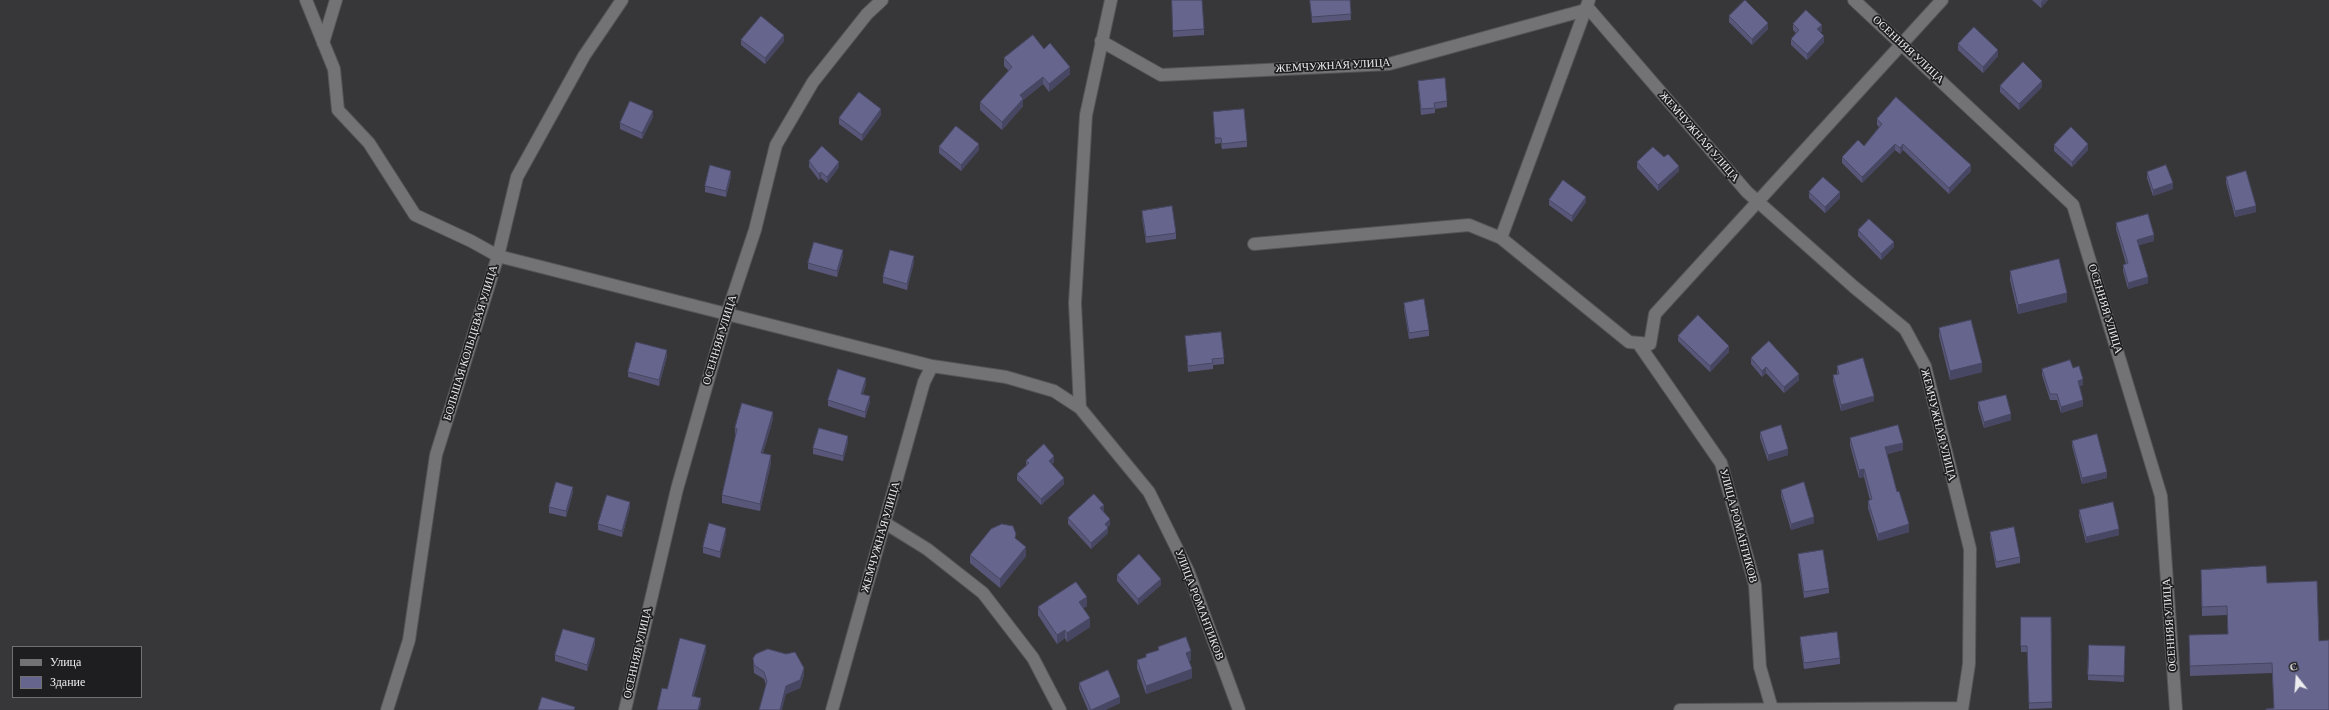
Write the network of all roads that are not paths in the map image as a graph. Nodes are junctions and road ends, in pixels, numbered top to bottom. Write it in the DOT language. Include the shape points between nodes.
graph roads {
  1 [pos="306,0"];
  2 [pos="336,0"];
  3 [pos="622,0"];
  4 [pos="882,0"];
  5 [pos="1111,0"];
  6 [pos="1854,0"];
  7 [pos="1942,0"];
  8 [pos="1587,5"];
  9 [pos="1101,41"];
  10 [pos="323,43"];
  11 [pos="1902,44"];
  12 [pos="1758,202"];
  13 [pos="1501,238"];
  14 [pos="1254,244"];
  15 [pos="498,256"];
  16 [pos="727,314"];
  17 [pos="1638,343"];
  18 [pos="932,366"];
  19 [pos="1080,408"];
  20 [pos="885,523"];
  21 [pos="1772,709"];
  22 [pos="1962,709"];
  23 [pos="387,710"];
  24 [pos="625,710"];
  25 [pos="832,710"];
  26 [pos="1060,710"];
  27 [pos="1239,710"];
  28 [pos="1680,710"];
  29 [pos="2176,710"];
  1 -- 10 [label="street, УЛИЦА РОМАНТИКОВ"];
  2 -- 10 [label="street"];
  3 -- 15 [label="street, БОЛЬШАЯ КОЛЬЦЕВАЯ УЛИЦА" via="584,56 517,177"];
  4 -- 16 [label="street, ОСЕННЯЯ УЛИЦА" via="867,14 813,82 776,145 755,230"];
  5 -- 9 [label="street"];
  6 -- 11 [label="street, ОСЕННЯЯ УЛИЦА"];
  7 -- 11 [label="street"];
  8 -- 9 [label="street, ЖЕМЧУЖНАЯ УЛИЦА" via="1390,64 1161,75"];
  8 -- 12 [label="street, ЖЕМЧУЖНАЯ УЛИЦА"];
  8 -- 13 [label="street"];
  9 -- 19 [label="street" via="1086,115 1077,266 1075,304"];
  10 -- 15 [label="street, УЛИЦА РОМАНТИКОВ" via="334,69 338,110 368,143 415,215"];
  11 -- 12 [label="street"];
  11 -- 29 [label="street, ОСЕННЯЯ УЛИЦА" via="2073,205 2161,496"];
  12 -- 17 [label="street" via="1655,314 1650,344"];
  12 -- 22 [label="street, ЖЕМЧУЖНАЯ УЛИЦА" via="1905,329 1925,366 1970,549 1969,664"];
  13 -- 14 [label="street" via="1469,225"];
  13 -- 17 [label="street" via="1629,342"];
  15 -- 16 [label="street, УЛИЦА РОМАНТИКОВ"];
  15 -- 23 [label="street, БОЛЬШАЯ КОЛЬЦЕВАЯ УЛИЦА" via="436,455 409,640"];
  16 -- 18 [label="street, УЛИЦА РОМАНТИКОВ"];
  16 -- 24 [label="street, ОСЕННЯЯ УЛИЦА" via="678,489"];
  17 -- 21 [label="street, УЛИЦА РОМАНТИКОВ" via="1721,463 1755,586 1760,667"];
  18 -- 19 [label="street, УЛИЦА РОМАНТИКОВ" via="1006,377 1054,391"];
  18 -- 20 [label="street, ЖЕМЧУЖНАЯ УЛИЦА" via="924,382"];
  19 -- 27 [label="street, УЛИЦА РОМАНТИКОВ" via="1149,492 1188,571"];
  20 -- 25 [label="street, ЖЕМЧУЖНАЯ УЛИЦА"];
  20 -- 26 [label="street" via="927,549 983,593 1032,658"];
  21 -- 22 [label="street"];
  21 -- 28 [label="street"];
}
